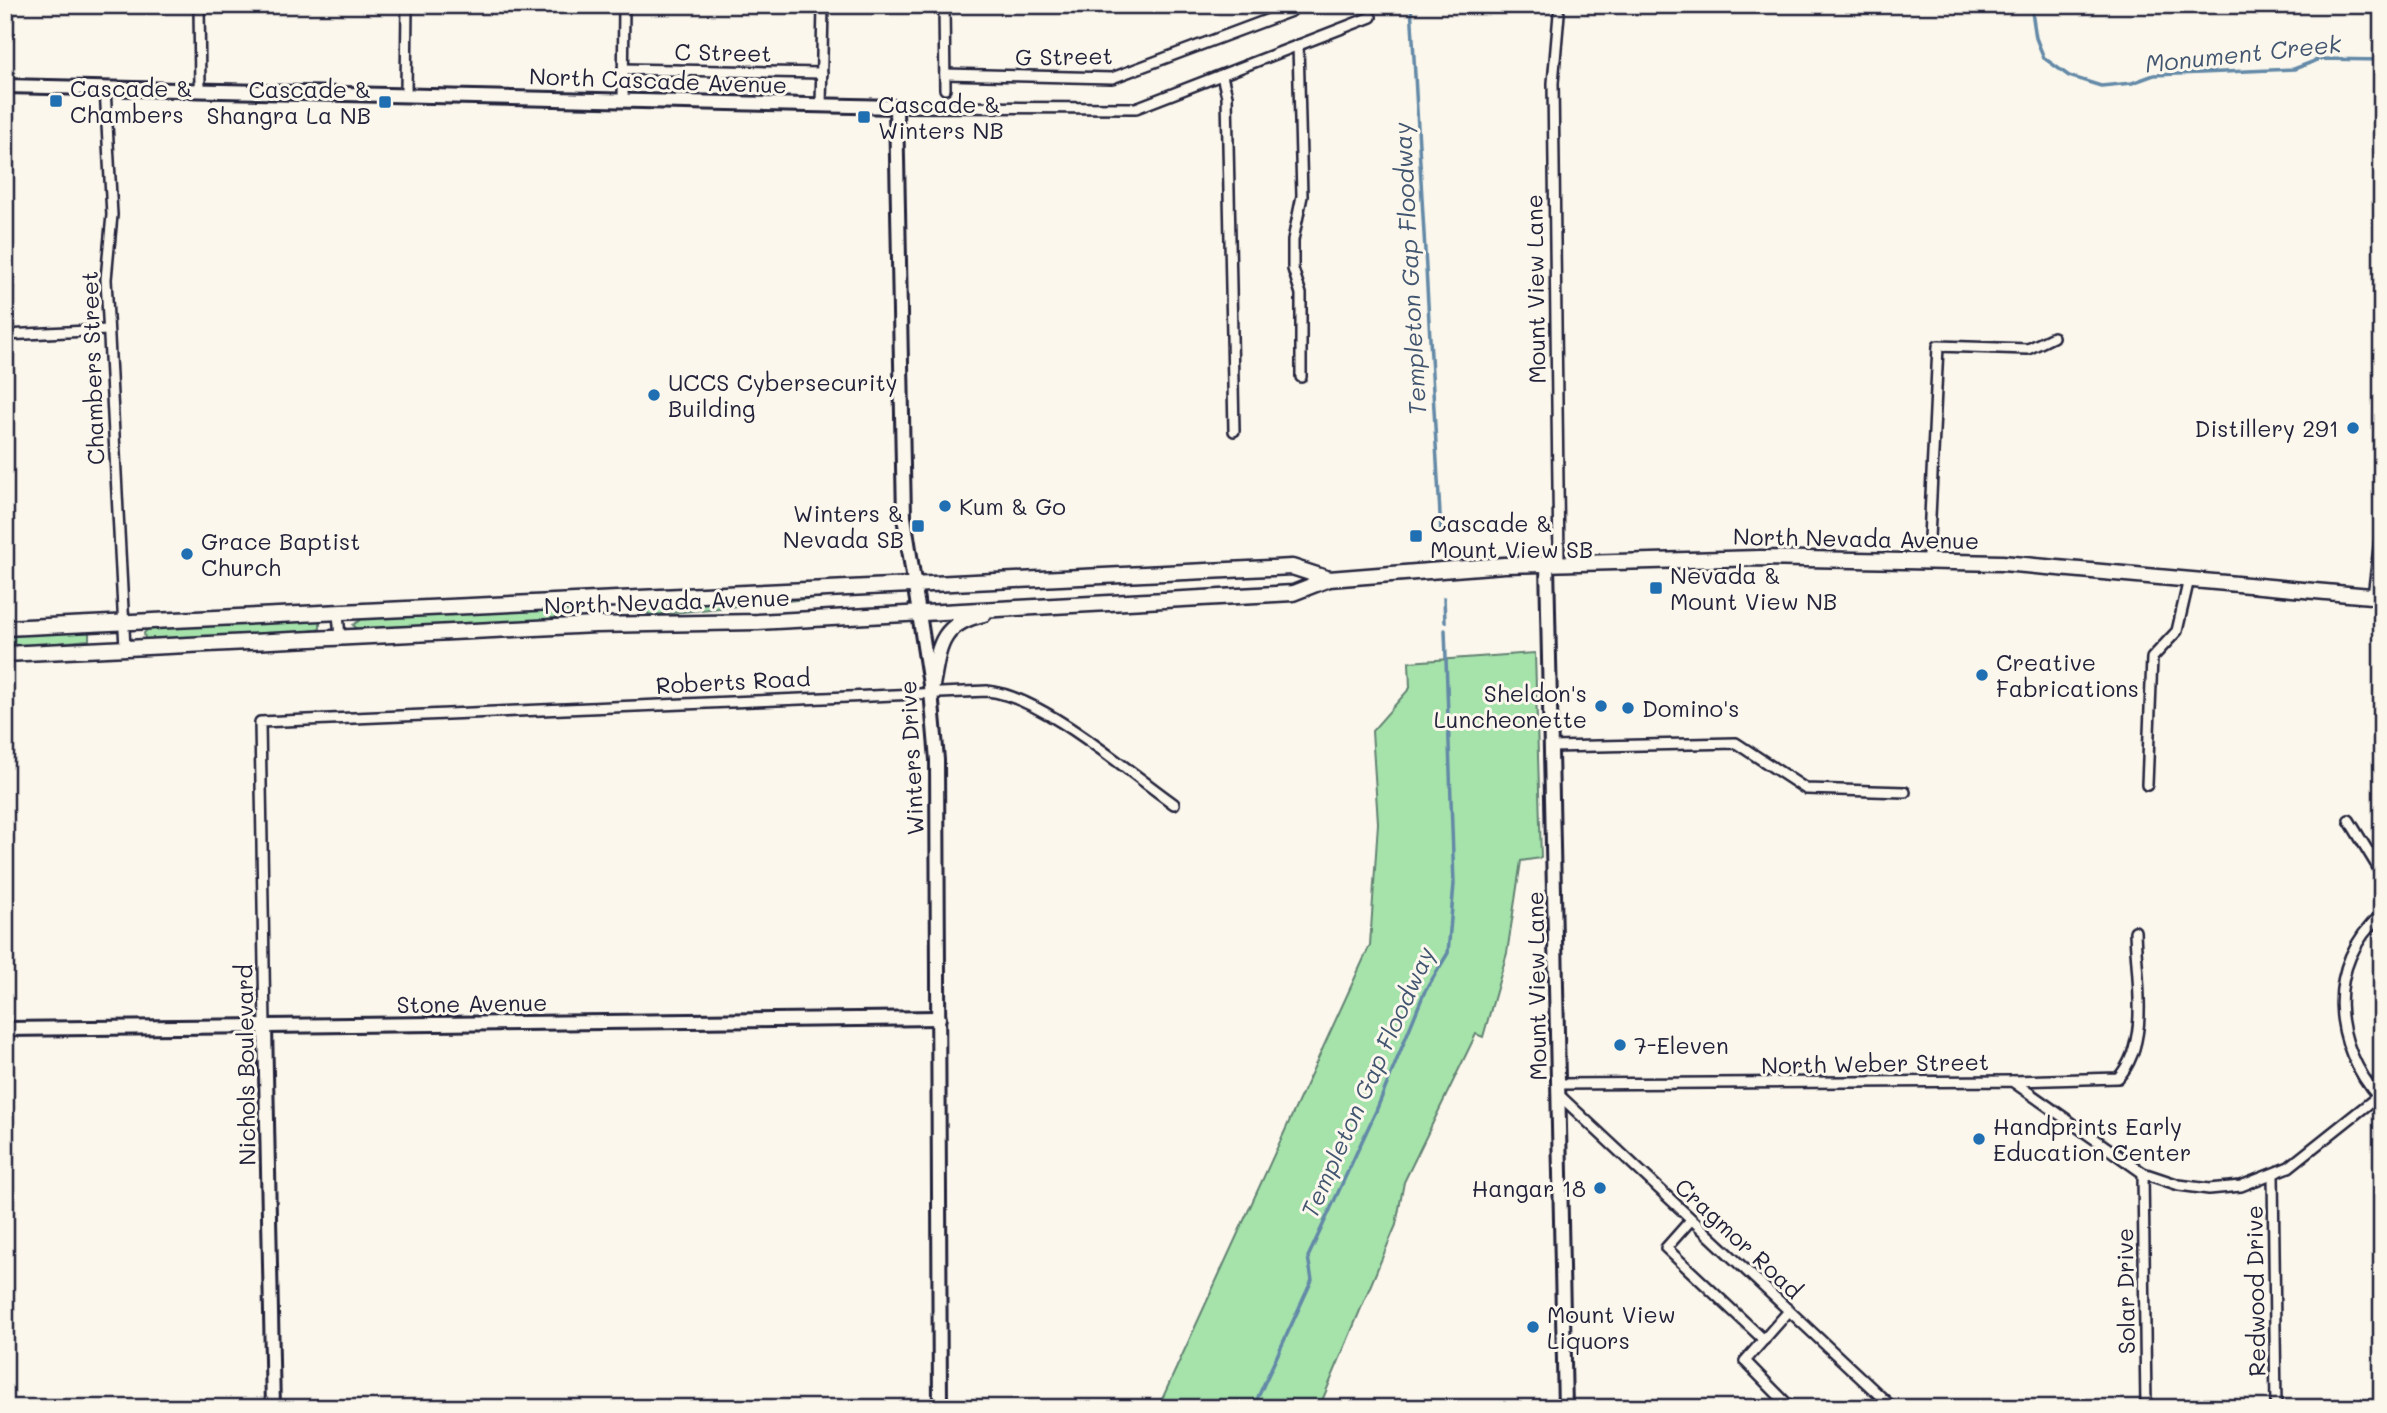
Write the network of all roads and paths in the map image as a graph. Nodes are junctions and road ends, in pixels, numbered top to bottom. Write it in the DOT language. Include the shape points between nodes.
graph roads {
  1 [pos="199,5"];
  2 [pos="407,5"];
  3 [pos="624,5"];
  4 [pos="823,5"];
  5 [pos="944,5"];
  6 [pos="1292,5"];
  7 [pos="1559,14"];
  8 [pos="1371,17"];
  9 [pos="1298,45"];
  10 [pos="623,69"];
  11 [pos="822,73"];
  12 [pos="945,74"];
  13 [pos="1222,76"];
  14 [pos="5,86"];
  15 [pos="105,88"];
  16 [pos="200,89"];
  17 [pos="407,93"];
  18 [pos="623,99"];
  19 [pos="821,106"];
  20 [pos="896,107"];
  21 [pos="946,108"];
  22 [pos="108,330"];
  23 [pos="5,335"];
  24 [pos="2053,337"];
  25 [pos="1301,377"];
  26 [pos="1234,432"];
  27 [pos="2382,523"];
  28 [pos="1928,560"];
  29 [pos="1553,564"];
  30 [pos="1329,579"];
  31 [pos="2189,579"];
  32 [pos="915,585"];
  33 [pos="2377,597"];
  34 [pos="594,600"];
  35 [pos="1014,607"];
  36 [pos="918,611"];
  37 [pos="338,613"];
  38 [pos="123,622"];
  39 [pos="595,625"];
  40 [pos="5,628"];
  41 [pos="340,638"];
  42 [pos="125,648"];
  43 [pos="5,654"];
  44 [pos="931,691"];
  45 [pos="260,722"];
  46 [pos="1552,747"];
  47 [pos="2147,785"];
  48 [pos="1905,792"];
  49 [pos="1174,804"];
  50 [pos="2349,820"];
  51 [pos="2382,874"];
  52 [pos="2382,914"];
  53 [pos="2135,931"];
  54 [pos="939,1018"];
  55 [pos="265,1026"];
  56 [pos="5,1029"];
  57 [pos="2012,1080"];
  58 [pos="1559,1090"];
  59 [pos="2381,1097"];
  60 [pos="2143,1173"];
  61 [pos="2273,1174"];
  62 [pos="1690,1221"];
  63 [pos="1789,1311"];
  64 [pos="1764,1339"];
  65 [pos="273,1408"];
  66 [pos="940,1408"];
  67 [pos="1565,1408"];
  68 [pos="1791,1408"];
  69 [pos="1893,1408"];
  70 [pos="2146,1408"];
  71 [pos="2276,1408"];
  1 -- 16 [label="street"];
  2 -- 17 [label="street"];
  3 -- 10 [label="street"];
  4 -- 11 [label="street"];
  5 -- 12 [label="street"];
  6 -- 12 [label="street, G Street" via="1292,11 1112,78"];
  7 -- 29 [label="street, Mount View Lane" via="1553,83"];
  8 -- 9 [label="street, North Cascade Avenue"];
  9 -- 13 [label="street, North Cascade Avenue"];
  9 -- 25 [label="street" via="1302,196 1293,240 1293,269 1301,294"];
  10 -- 11 [label="street, C Street"];
  10 -- 18 [label="street"];
  11 -- 19 [label="street"];
  12 -- 21 [label="street"];
  13 -- 21 [label="street, North Cascade Avenue" via="1125,110"];
  13 -- 26 [label="street" via="1227,96"];
  14 -- 15 [label="street, North Cascade Avenue"];
  15 -- 16 [label="street, North Cascade Avenue"];
  15 -- 22 [label="street, Chambers Street" via="112,215 106,272"];
  16 -- 17 [label="street, North Cascade Avenue"];
  17 -- 18 [label="street, North Cascade Avenue"];
  18 -- 19 [label="street, North Cascade Avenue"];
  19 -- 20 [label="street, North Cascade Avenue"];
  20 -- 21 [label="street, North Cascade Avenue"];
  20 -- 32 [label="street, Winters Drive" via="902,476"];
  22 -- 23 [label="street"];
  22 -- 38 [label="street, Chambers Street"];
  24 -- 28 [label="street" via="2028,349 1938,346"];
  27 -- 33 [label="street"];
  28 -- 29 [label="main road, North Nevada Avenue" via="1760,558"];
  28 -- 31 [label="main road, North Nevada Avenue" via="2075,567"];
  29 -- 30 [label="main road, North Nevada Avenue"];
  29 -- 46 [label="street, Mount View Lane"];
  30 -- 32 [label="main road, North Nevada Avenue" via="1292,567"];
  30 -- 35 [label="main road, North Nevada Avenue" via="1293,593"];
  31 -- 33 [label="main road, North Nevada Avenue"];
  31 -- 47 [label="street" via="2177,631 2152,658"];
  32 -- 34 [label="main road, North Nevada Avenue"];
  32 -- 36 [label="street, Winters Drive"];
  34 -- 37 [label="main road, North Nevada Avenue"];
  34 -- 39 [label="street"];
  35 -- 36 [label="main road, North Nevada Avenue"];
  35 -- 44 [label="main road" via="972,616 948,630 939,649"];
  36 -- 39 [label="main road, North Nevada Avenue" via="757,622"];
  36 -- 44 [label="street, Winters Drive"];
  37 -- 38 [label="main road, North Nevada Avenue"];
  37 -- 41 [label="street"];
  38 -- 40 [label="main road, North Nevada Avenue"];
  38 -- 42 [label="street, Chambers Street"];
  39 -- 41 [label="main road, North Nevada Avenue"];
  41 -- 42 [label="main road, North Nevada Avenue"];
  42 -- 43 [label="main road, North Nevada Avenue"];
  44 -- 45 [label="street, Roberts Road"];
  44 -- 49 [label="street, Roberts Road" via="986,691 1024,700"];
  44 -- 54 [label="street, Winters Drive" via="937,760"];
  45 -- 55 [label="street, Nichols Boulevard"];
  46 -- 48 [label="street" via="1736,743 1806,789"];
  46 -- 58 [label="street, Mount View Lane"];
  50 -- 51 [label="street"];
  52 -- 59 [label="street" via="2350,957 2340,998 2353,1061"];
  53 -- 57 [label="street" via="2138,1031 2131,1064 2118,1078"];
  54 -- 55 [label="street, Stone Avenue"];
  54 -- 66 [label="street, Winters Drive"];
  55 -- 56 [label="street, Stone Avenue"];
  55 -- 65 [label="street, Nichols Boulevard"];
  57 -- 58 [label="street, North Weber Street"];
  57 -- 60 [label="street, North Weber Street"];
  58 -- 62 [label="street, Cragmor Road"];
  58 -- 67 [label="street, Mount View Lane"];
  59 -- 61 [label="street, North Weber Street" via="2306,1155"];
  60 -- 61 [label="street, North Weber Street" via="2209,1189"];
  60 -- 70 [label="street, Solar Drive"];
  61 -- 71 [label="street, Redwood Drive"];
  62 -- 63 [label="street, Cragmor Road"];
  62 -- 64 [label="street" via="1666,1248"];
  63 -- 64 [label="street"];
  63 -- 69 [label="street, Cragmor Road"];
  64 -- 68 [label="street" via="1745,1362"];
}
